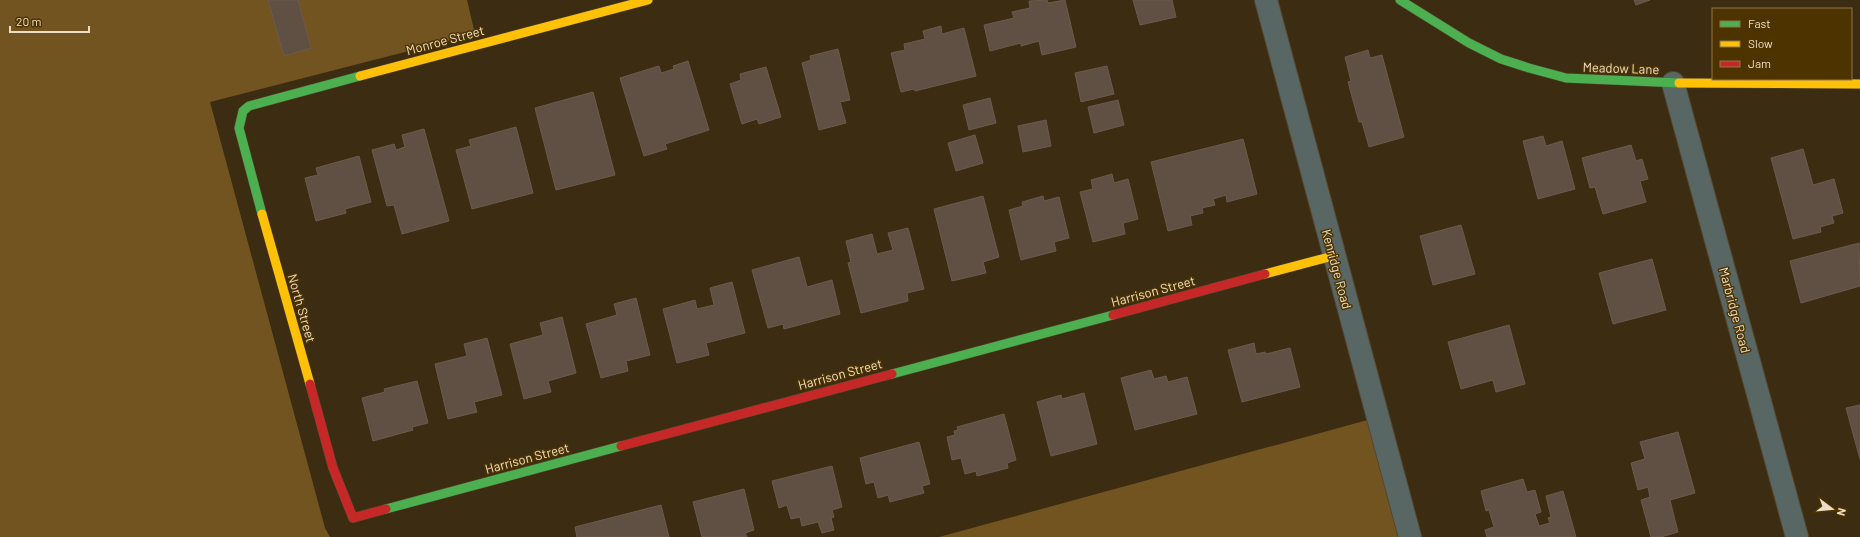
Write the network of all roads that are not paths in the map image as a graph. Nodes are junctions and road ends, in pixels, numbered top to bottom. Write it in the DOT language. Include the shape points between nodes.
graph roads {
  1 [pos="648,0"];
  2 [pos="1266,0"];
  3 [pos="1400,0"];
  4 [pos="1673,82"];
  5 [pos="1860,84"];
  6 [pos="249,106"];
  7 [pos="1333,256"];
  8 [pos="352,518"];
  9 [pos="1410,537"];
  10 [pos="1797,537"];
  1 -- 6 [label="street, Monroe Street"];
  2 -- 7 [label="street, Kenridge Road"];
  3 -- 4 [label="street, Meadow Lane" via="1492,55 1552,75 1576,80"];
  4 -- 5 [label="street, Meadow Lane"];
  4 -- 10 [label="street, Marbridge Road"];
  6 -- 8 [label="street, North Street" via="242,110 239,128 244,150 333,468"];
  7 -- 8 [label="street, Harrison Street"];
  7 -- 9 [label="street, Kenridge Road"];
}
